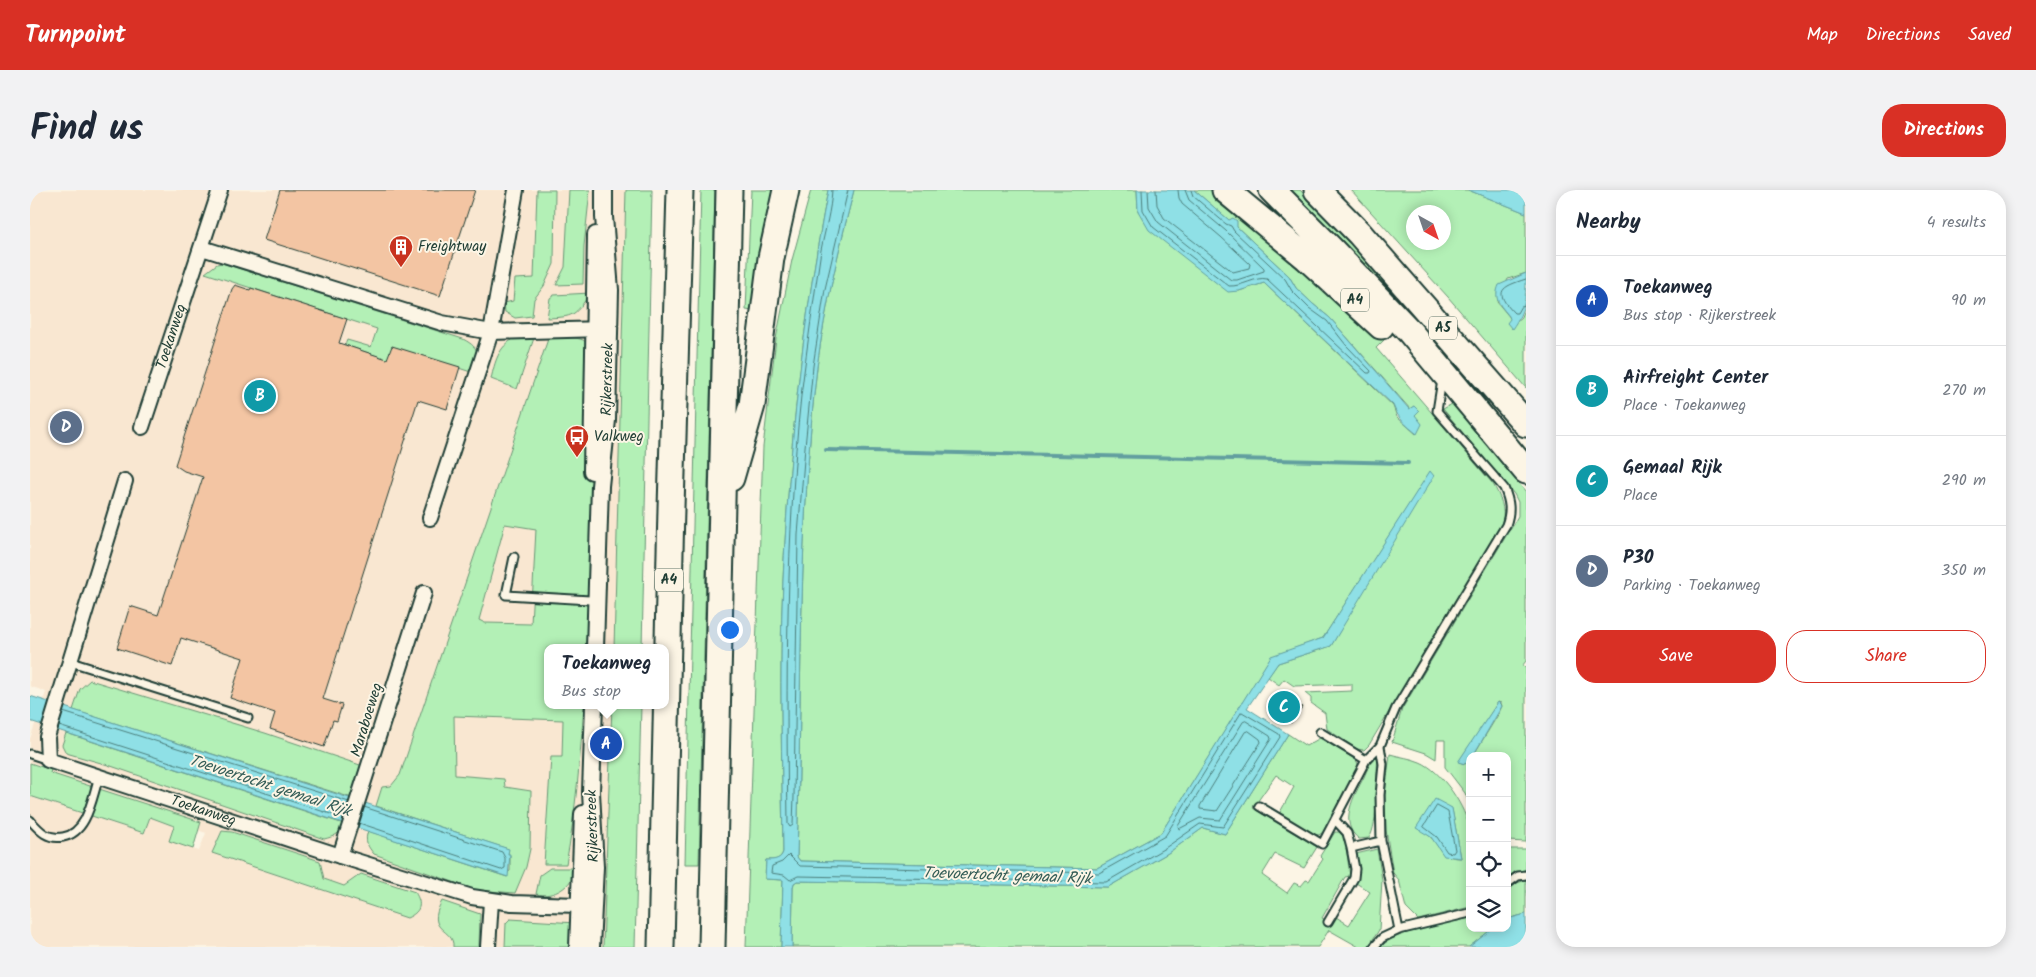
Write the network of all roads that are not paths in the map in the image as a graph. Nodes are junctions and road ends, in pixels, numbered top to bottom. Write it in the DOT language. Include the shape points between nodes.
graph roads {
  1 [pos="220,190"];
  2 [pos="516,190"];
  3 [pos="596,190"];
  4 [pos="604,190"];
  5 [pos="729,190"];
  6 [pos="786,190"];
  7 [pos="803,190"];
  8 [pos="1225,190"];
  9 [pos="1272,190"];
  10 [pos="1317,190"];
  11 [pos="1331,190"];
  12 [pos="679,197"];
  13 [pos="1359,233"];
  14 [pos="202,248"];
  15 [pos="763,307"];
  16 [pos="602,329"];
  17 [pos="491,332"];
  18 [pos="1441,386"];
  19 [pos="1480,414"];
  20 [pos="1526,424"];
  21 [pos="142,428"];
  22 [pos="1526,470"];
  23 [pos="125,481"];
  24 [pos="721,512"];
  25 [pos="430,518"];
  26 [pos="514,557"];
  27 [pos="424,593"];
  28 [pos="594,600"];
  29 [pos="588,644"];
  30 [pos="596,644"];
  31 [pos="668,644"];
  32 [pos="71,662"];
  33 [pos="587,709"];
  34 [pos="594,709"];
  35 [pos="667,709"];
  36 [pos="248,718"];
  37 [pos="1320,732"];
  38 [pos="1380,746"];
  39 [pos="30,754"];
  40 [pos="48,760"];
  41 [pos="1366,760"];
  42 [pos="99,777"];
  43 [pos="1259,806"];
  44 [pos="30,820"];
  45 [pos="1335,820"];
  46 [pos="1381,841"];
  47 [pos="1351,848"];
  48 [pos="340,856"];
  49 [pos="1526,875"];
  50 [pos="1511,881"];
  51 [pos="490,901"];
  52 [pos="586,905"];
  53 [pos="1466,914"];
  54 [pos="1328,922"];
  55 [pos="1399,930"];
  56 [pos="488,947"];
  57 [pos="578,947"];
  58 [pos="591,947"];
  59 [pos="661,947"];
  60 [pos="712,947"];
  61 [pos="1374,947"];
  1 -- 14 [label="street"];
  2 -- 17 [label="street"];
  3 -- 16 [label="street, Rijkerstreek"];
  4 -- 16 [label="street, Rijkerstreek" via="610,290"];
  5 -- 24 [label="highway"];
  6 -- 15 [label="highway"];
  7 -- 15 [label="highway"];
  8 -- 18 [label="highway, A4" via="1361,306"];
  9 -- 19 [label="highway, A5" via="1410,332"];
  10 -- 13 [label="highway, A5"];
  11 -- 13 [label="highway, A5"];
  12 -- 31 [label="highway, A4"];
  13 -- 20 [label="highway, A5"];
  14 -- 17 [label="street" via="442,323"];
  14 -- 21 [label="street, Toekanweg"];
  15 -- 24 [label="highway" via="752,405"];
  16 -- 17 [label="street"];
  16 -- 28 [label="street, Rijkerstreek"];
  17 -- 25 [label="street"];
  18 -- 19 [label="highway, A4"];
  18 -- 38 [label="lane" via="1437,411 1504,488 1510,502 1510,513 1506,525 1396,708"];
  19 -- 22 [label="highway, A5"];
  23 -- 32 [label="street"];
  24 -- 60 [label="highway"];
  26 -- 28 [label="lane" via="506,595"];
  27 -- 48 [label="street, Maraboeweg"];
  28 -- 29 [label="street, Rijkerstreek"];
  28 -- 30 [label="street, Rijkerstreek"];
  32 -- 36 [label="lane"];
  32 -- 40 [label="street" via="47,737"];
  33 -- 52 [label="street, Rijkerstreek"];
  34 -- 52 [label="street, Rijkerstreek" via="591,792 595,867"];
  35 -- 59 [label="highway, A4"];
  37 -- 41 [label="lane"];
  38 -- 41 [label="lane"];
  38 -- 46 [label="lane" via="1383,764"];
  39 -- 40 [label="lane, Toekanweg"];
  40 -- 42 [label="street, Toekanweg"];
  41 -- 45 [label="lane"];
  42 -- 44 [label="lane" via="85,820 71,835 46,836"];
  42 -- 48 [label="street, Toekanweg"];
  43 -- 45 [label="lane" via="1322,844"];
  45 -- 47 [label="lane" via="1347,833"];
  46 -- 47 [label="lane"];
  46 -- 55 [label="lane"];
  47 -- 54 [label="lane" via="1354,878"];
  48 -- 51 [label="street, Toekanweg"];
  49 -- 50 [label="lane"];
  51 -- 52 [label="street, Toekanweg"];
  51 -- 56 [label="street"];
  52 -- 57 [label="street, Rijkerstreek"];
  52 -- 58 [label="street, Rijkerstreek"];
  53 -- 55 [label="lane"];
  55 -- 61 [label="lane" via="1382,938"];
}
